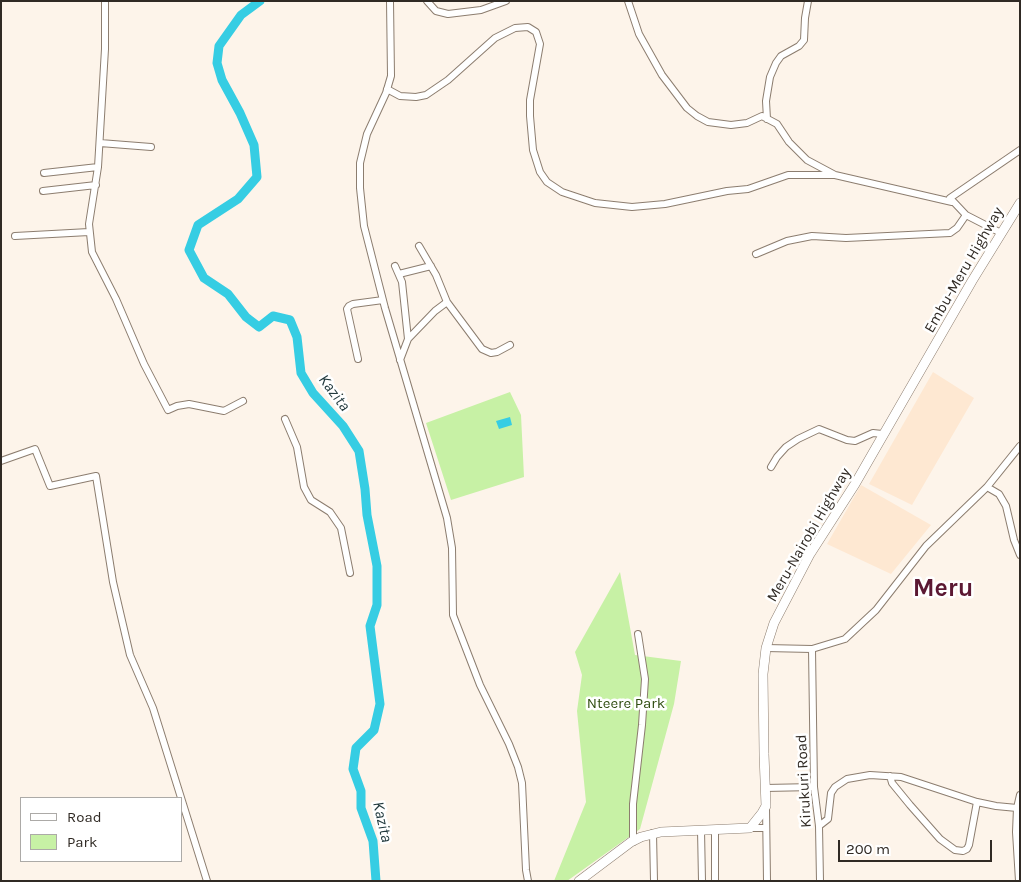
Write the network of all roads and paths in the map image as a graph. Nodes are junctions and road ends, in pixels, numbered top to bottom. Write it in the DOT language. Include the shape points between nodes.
graph roads {
  1 [pos="105,1"];
  2 [pos="390,1"];
  3 [pos="427,1"];
  4 [pos="506,1"];
  5 [pos="628,1"];
  6 [pos="808,1"];
  7 [pos="387,89"];
  8 [pos="767,119"];
  9 [pos="100,143"];
  10 [pos="151,147"];
  11 [pos="1020,150"];
  12 [pos="98,167"];
  13 [pos="44,173"];
  14 [pos="835,175"];
  15 [pos="96,185"];
  16 [pos="43,191"];
  17 [pos="951,200"];
  18 [pos="1020,203"];
  19 [pos="966,215"];
  20 [pos="89,232"];
  21 [pos="1001,233"];
  22 [pos="15,236"];
  23 [pos="419,246"];
  24 [pos="756,254"];
  25 [pos="395,266"];
  26 [pos="431,266"];
  27 [pos="399,274"];
  28 [pos="383,300"];
  29 [pos="447,302"];
  30 [pos="408,340"];
  31 [pos="510,345"];
  32 [pos="933,350"];
  33 [pos="358,359"];
  34 [pos="400,361"];
  35 [pos="243,401"];
  36 [pos="284,420"];
  37 [pos="882,434"];
  38 [pos="1020,446"];
  39 [pos="1,461"];
  40 [pos="771,467"];
  41 [pos="987,487"];
  42 [pos="1020,555"];
  43 [pos="350,573"];
  44 [pos="638,634"];
  45 [pos="766,648"];
  46 [pos="812,649"];
  47 [pos="890,776"];
  48 [pos="814,786"];
  49 [pos="765,788"];
  50 [pos="1020,795"];
  51 [pos="181,797"];
  52 [pos="182,799"];
  53 [pos="978,802"];
  54 [pos="766,806"];
  55 [pos="1017,808"];
  56 [pos="819,826"];
  57 [pos="750,828"];
  58 [pos="766,828"];
  59 [pos="701,830"];
  60 [pos="715,831"];
  61 [pos="653,833"];
  62 [pos="633,842"];
  63 [pos="208,881"];
  64 [pos="528,881"];
  65 [pos="579,881"];
  66 [pos="654,881"];
  67 [pos="702,881"];
  68 [pos="715,881"];
  69 [pos="767,881"];
  70 [pos="820,881"];
  71 [pos="1019,881"];
  1 -- 9 [label="street"];
  2 -- 7 [label="street" via="391,69"];
  3 -- 4 [label="street" via="436,11 448,14 481,10"];
  5 -- 8 [label="street" via="649,53 687,108 708,122 720,125 740,125 762,116"];
  6 -- 8 [label="street" via="804,40 800,46 781,56 770,77"];
  7 -- 14 [label="street" via="400,96 426,95 495,38 514,28 528,27 536,32 540,44 530,100 533,150 540,172 547,182 562,192 595,202 632,207 748,189 788,175"];
  7 -- 28 [label="street" via="367,134 360,163 364,226"];
  8 -- 14 [label="street" via="777,124 807,160"];
  9 -- 10 [label="street"];
  9 -- 12 [label="street"];
  11 -- 17 [label="street"];
  12 -- 13 [label="street"];
  12 -- 15 [label="street"];
  14 -- 17 [label="street"];
  15 -- 16 [label="street"];
  15 -- 20 [label="street"];
  17 -- 19 [label="street"];
  18 -- 21 [label="highway, Embu-Meru Highway"];
  19 -- 21 [label="street"];
  19 -- 24 [label="street" via="950,233 806,237"];
  20 -- 22 [label="street"];
  20 -- 35 [label="street" via="92,252 168,410 189,404 224,411"];
  21 -- 32 [label="highway, Embu-Meru Highway"];
  23 -- 26 [label="street"];
  25 -- 27 [label="street"];
  26 -- 27 [label="street"];
  26 -- 29 [label="street"];
  27 -- 30 [label="street" via="404,292"];
  28 -- 33 [label="street" via="354,304 347,310"];
  28 -- 34 [label="street"];
  29 -- 30 [label="street"];
  29 -- 31 [label="street" via="482,350 491,354"];
  30 -- 34 [label="street"];
  32 -- 37 [label="highway, Meru-Nairobi Highway"];
  34 -- 64 [label="street" via="447,518 452,548 453,615 480,685 509,744 522,783"];
  36 -- 43 [label="street" via="297,446 304,487 312,500 330,512 341,528"];
  37 -- 40 [label="street" via="847,440 819,429 786,447"];
  37 -- 45 [label="highway, Meru-Nairobi Highway" via="855,484 810,554 774,623"];
  38 -- 41 [label="street"];
  39 -- 51 [label="street" via="35,449 50,486 96,476 113,582 130,655 153,708"];
  41 -- 42 [label="street" via="999,494 1006,506"];
  41 -- 46 [label="street" via="926,546 858,628 845,639"];
  44 -- 62 [label="street" via="645,679 633,804"];
  45 -- 46 [label="street"];
  45 -- 49 [label="highway, Meru-Nairobi Highway" via="763,683"];
  46 -- 48 [label="street, Kirukuri Road"];
  47 -- 53 [label="street"];
  47 -- 53 [label="street" via="892,783 940,839 955,850 963,851 969,845"];
  47 -- 56 [label="street" via="870,775 839,783 831,793 828,819"];
  48 -- 49 [label="street"];
  48 -- 56 [label="street, Kirukuri Road"];
  49 -- 54 [label="highway, Meru-Nairobi Highway"];
  50 -- 55 [label="street"];
  52 -- 63 [label="street"];
  53 -- 55 [label="street"];
  54 -- 57 [label="highway"];
  54 -- 58 [label="street"];
  55 -- 71 [label="street"];
  56 -- 70 [label="street, Kirukuri Road"];
  57 -- 58 [label="street"];
  57 -- 60 [label="highway"];
  58 -- 69 [label="street"];
  59 -- 60 [label="highway"];
  59 -- 61 [label="highway"];
  59 -- 67 [label="street"];
  60 -- 68 [label="street"];
  61 -- 62 [label="highway"];
  61 -- 66 [label="street"];
  62 -- 65 [label="highway"];
}
